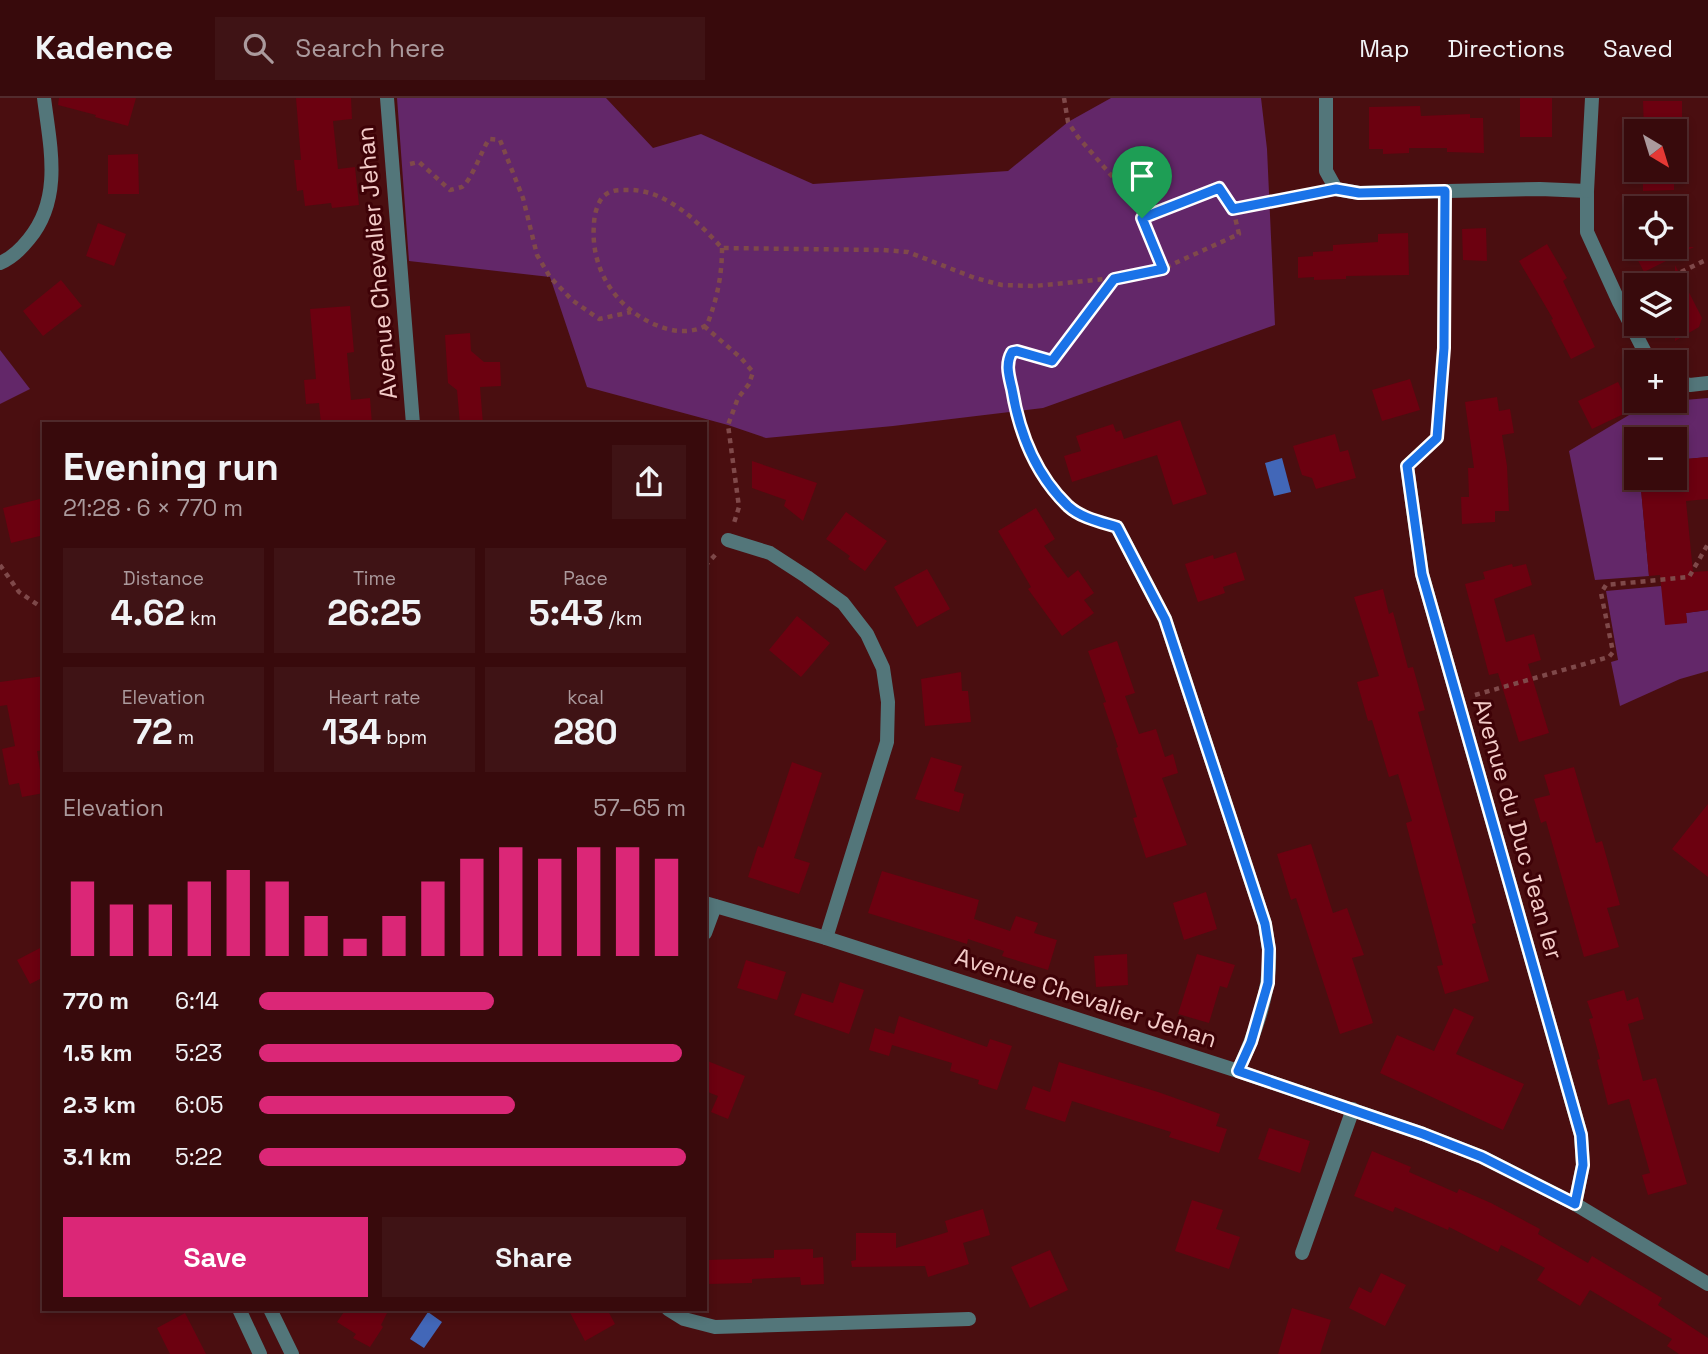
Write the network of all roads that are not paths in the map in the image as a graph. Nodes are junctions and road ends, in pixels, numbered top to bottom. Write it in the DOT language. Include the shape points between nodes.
graph roads {
  1 [pos="44,98"];
  2 [pos="387,98"];
  3 [pos="1592,98"];
  4 [pos="1325,99"];
  5 [pos="1587,191"];
  6 [pos="0,264"];
  7 [pos="1644,350"];
  8 [pos="1708,383"];
  9 [pos="1687,384"];
  10 [pos="413,422"];
  11 [pos="1407,466"];
  12 [pos="1117,527"];
  13 [pos="728,540"];
  14 [pos="710,905"];
  15 [pos="826,938"];
  16 [pos="1238,1071"];
  17 [pos="1353,1109"];
  18 [pos="1575,1204"];
  19 [pos="1302,1253"];
  20 [pos="1708,1284"];
  21 [pos="240,1311"];
  22 [pos="271,1311"];
  23 [pos="671,1311"];
  24 [pos="969,1319"];
  25 [pos="260,1354"];
  26 [pos="292,1354"];
  1 -- 6 [label="street" via="52,157 50,195 34,233"];
  2 -- 10 [label="street, Avenue Chevalier Jehan"];
  3 -- 5 [label="street"];
  4 -- 5 [label="street" via="1326,171 1336,189 1359,193"];
  5 -- 7 [label="street" via="1587,232"];
  8 -- 9 [label="street"];
  11 -- 18 [label="street, Avenue du Duc Jean Ier" via="1422,574 1581,1135 1583,1165"];
  12 -- 16 [label="street" via="1165,619 1265,924 1268,983"];
  13 -- 15 [label="street" via="770,553 843,604 867,634 883,668 887,742"];
  14 -- 15 [label="street, Avenue Chevalier Jehan"];
  15 -- 16 [label="street, Avenue Chevalier Jehan"];
  16 -- 17 [label="street, Avenue Chevalier Jehan"];
  17 -- 18 [label="street, Avenue Chevalier Jehan" via="1482,1157"];
  17 -- 19 [label="street"];
  18 -- 20 [label="street, Avenue Chevalier Jehan"];
  21 -- 25 [label="street"];
  22 -- 26 [label="street"];
  23 -- 24 [label="street" via="715,1327"];
}
